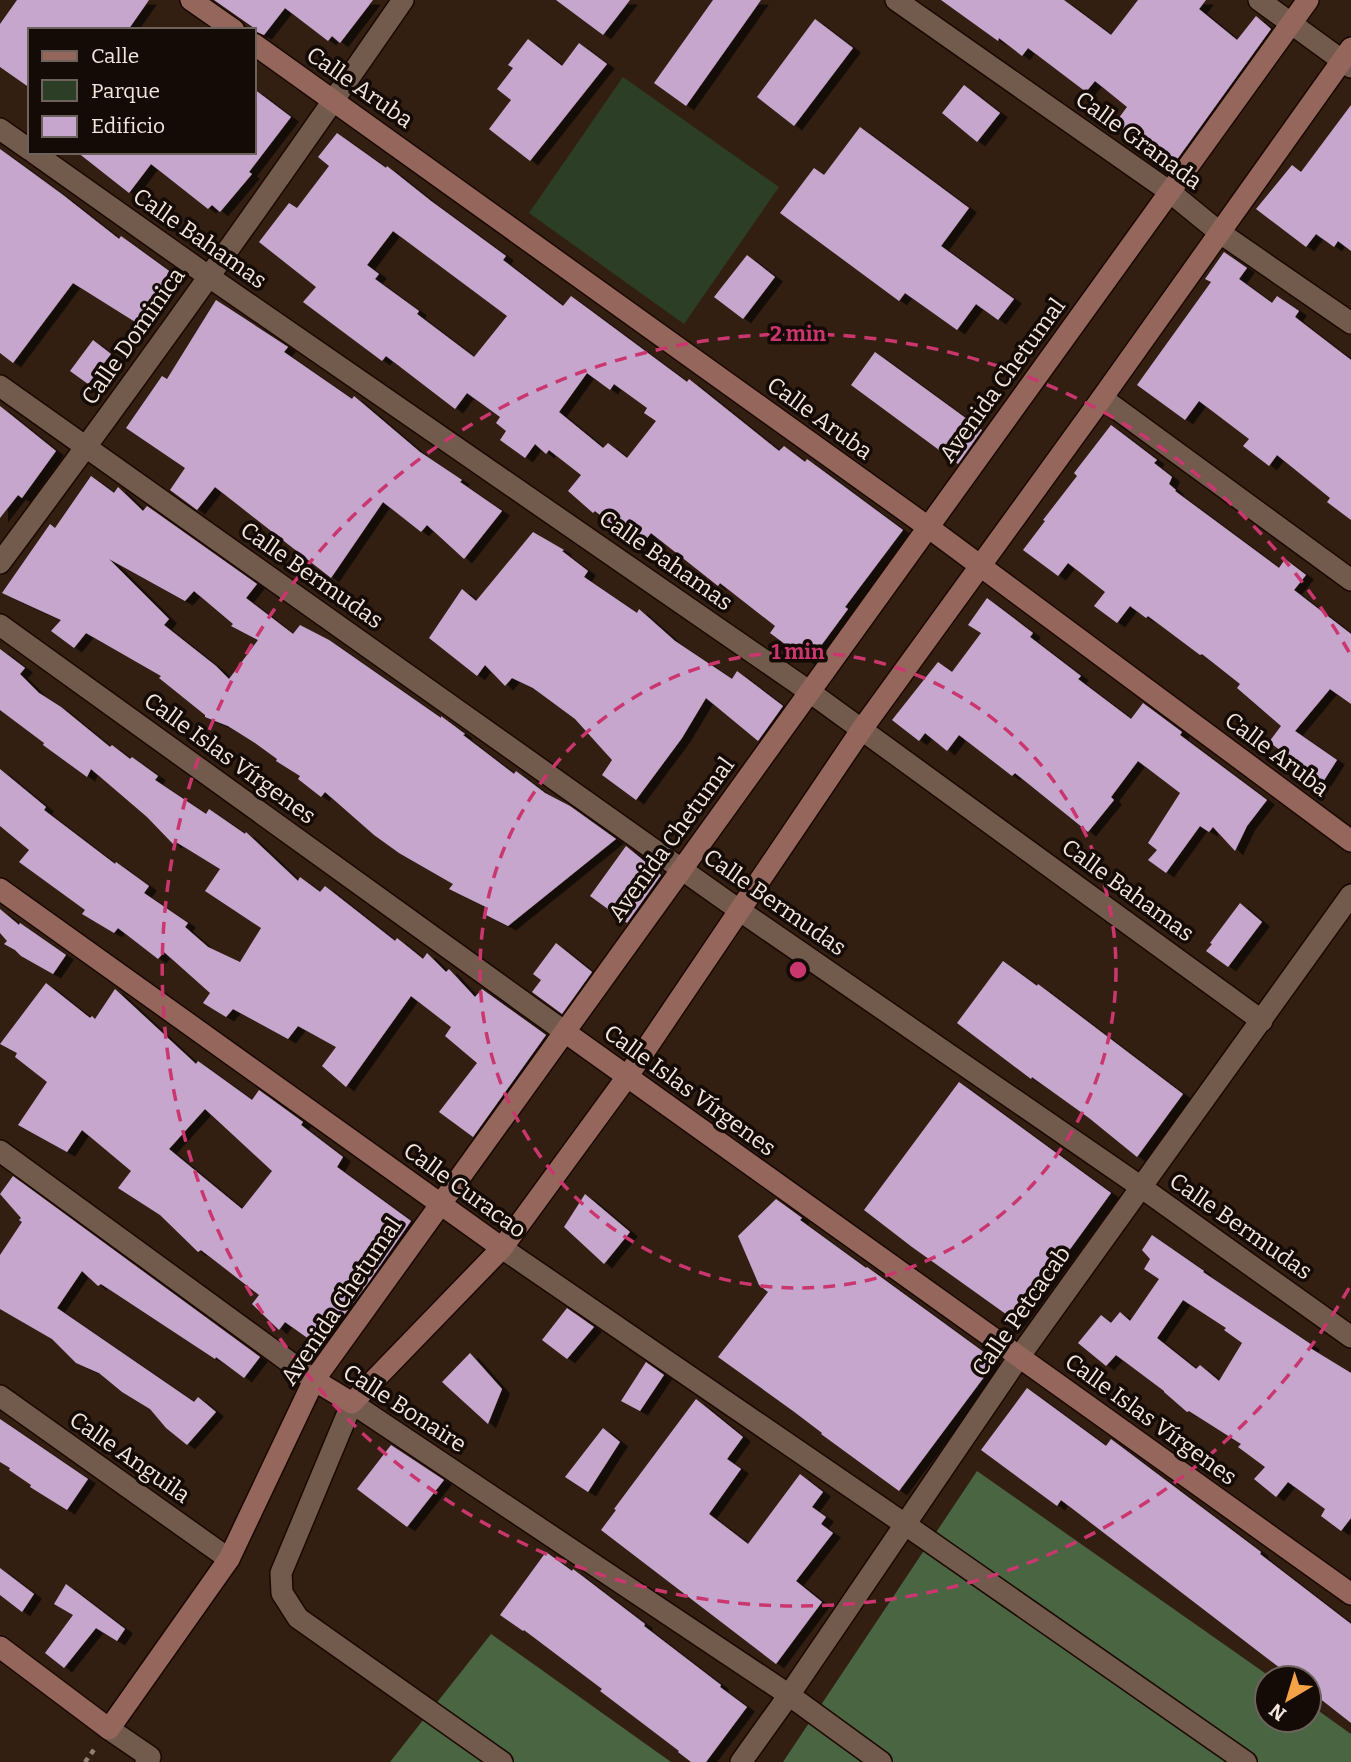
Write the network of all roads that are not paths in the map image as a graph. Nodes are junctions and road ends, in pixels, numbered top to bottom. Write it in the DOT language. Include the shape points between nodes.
graph roads {
  1 [pos="191,0"];
  2 [pos="403,0"];
  3 [pos="896,0"];
  4 [pos="1259,0"];
  5 [pos="1308,0"];
  6 [pos="1292,23"];
  7 [pos="231,28"];
  8 [pos="256,45"];
  9 [pos="1348,59"];
  10 [pos="334,100"];
  11 [pos="0,129"];
  12 [pos="28,148"];
  13 [pos="36,154"];
  14 [pos="1170,192"];
  15 [pos="1219,232"];
  16 [pos="208,276"];
  17 [pos="1351,323"];
  18 [pos="0,386"];
  19 [pos="1102,398"];
  20 [pos="87,447"];
  21 [pos="928,527"];
  22 [pos="0,563"];
  23 [pos="979,565"];
  24 [pos="1351,580"];
  25 [pos="0,625"];
  26 [pos="810,692"];
  27 [pos="862,729"];
  28 [pos="1351,841"];
  29 [pos="682,869"];
  30 [pos="0,889"];
  31 [pos="1351,895"];
  32 [pos="739,910"];
  33 [pos="1262,1021"];
  34 [pos="565,1032"];
  35 [pos="627,1077"];
  36 [pos="0,1151"];
  37 [pos="1141,1187"];
  38 [pos="441,1204"];
  39 [pos="502,1248"];
  40 [pos="1351,1337"];
  41 [pos="1019,1357"];
  42 [pos="314,1380"];
  43 [pos="0,1396"];
  44 [pos="352,1403"];
  45 [pos="906,1525"];
  46 [pos="229,1559"];
  47 [pos="1351,1594"];
  48 [pos="0,1647"];
  49 [pos="789,1695"];
  50 [pos="109,1729"];
  51 [pos="151,1760"];
  52 [pos="502,1762"];
  53 [pos="741,1762"];
  54 [pos="881,1762"];
  55 [pos="1245,1762"];
  1 -- 7 [label="main road"];
  2 -- 10 [label="street, Calle Dominica"];
  3 -- 14 [label="street, Calle Granada"];
  4 -- 6 [label="street"];
  5 -- 6 [label="main road, Avenida Chetumal"];
  6 -- 9 [label="street"];
  6 -- 14 [label="main road, Avenida Chetumal"];
  8 -- 10 [label="main road, Calle Aruba"];
  9 -- 15 [label="main road"];
  10 -- 16 [label="street, Calle Dominica"];
  10 -- 21 [label="main road, Calle Aruba"];
  11 -- 12 [label="street, Calle Bahamas"];
  13 -- 16 [label="street, Calle Bahamas"];
  14 -- 15 [label="street, Calle Granada"];
  14 -- 21 [label="main road, Avenida Chetumal"];
  15 -- 17 [label="street, Calle Granada"];
  15 -- 19 [label="main road"];
  16 -- 20 [label="street, Calle Dominica"];
  16 -- 26 [label="street, Calle Bahamas"];
  18 -- 20 [label="street, Calle Bermudas"];
  19 -- 23 [label="main road"];
  19 -- 24 [label="street"];
  20 -- 22 [label="street, Calle Dominica"];
  20 -- 29 [label="street, Calle Bermudas"];
  21 -- 23 [label="main road, Calle Aruba"];
  21 -- 26 [label="main road, Avenida Chetumal"];
  23 -- 27 [label="main road"];
  23 -- 28 [label="main road, Calle Aruba"];
  25 -- 34 [label="street, Calle Islas Vírgenes"];
  26 -- 27 [label="street, Calle Bahamas"];
  26 -- 29 [label="main road, Avenida Chetumal"];
  27 -- 32 [label="main road"];
  27 -- 33 [label="street, Calle Bahamas"];
  29 -- 32 [label="street, Calle Bermudas"];
  29 -- 34 [label="main road, Avenida Chetumal"];
  30 -- 38 [label="main road, Calle Curacao"];
  31 -- 33 [label="street, Calle Petcacab"];
  32 -- 35 [label="main road"];
  32 -- 37 [label="street, Calle Bermudas"];
  33 -- 37 [label="street, Calle Petcacab"];
  34 -- 35 [label="main road, Calle Islas Vírgenes"];
  34 -- 38 [label="main road, Avenida Chetumal"];
  35 -- 39 [label="main road"];
  35 -- 41 [label="main road, Calle Islas Vírgenes"];
  36 -- 42 [label="street, Calle Bonaire"];
  37 -- 40 [label="street, Calle Bermudas"];
  37 -- 41 [label="street, Calle Petcacab"];
  38 -- 39 [label="main road, Calle Curacao"];
  38 -- 42 [label="main road, Avenida Chetumal"];
  39 -- 44 [label="main road"];
  39 -- 45 [label="street, Calle Curacao"];
  41 -- 45 [label="street, Calle Petcacab"];
  41 -- 47 [label="main road, Calle Islas Vírgenes"];
  42 -- 44 [label="main road, Calle Bonaire"];
  42 -- 46 [label="main road, Avenida Chetumal"];
  43 -- 46 [label="street, Calle Anguila"];
  44 -- 49 [label="street, Calle Bonaire"];
  44 -- 52 [label="street" via="281,1573 282,1593 298,1618"];
  45 -- 49 [label="street, Calle Petcacab"];
  45 -- 55 [label="street, Calle Curacao"];
  46 -- 50 [label="main road, Avenida Chetumal"];
  48 -- 50 [label="main road"];
  49 -- 53 [label="street, Calle Petcacab"];
  49 -- 54 [label="street, Calle Bonaire"];
  50 -- 51 [label="street"];
}
